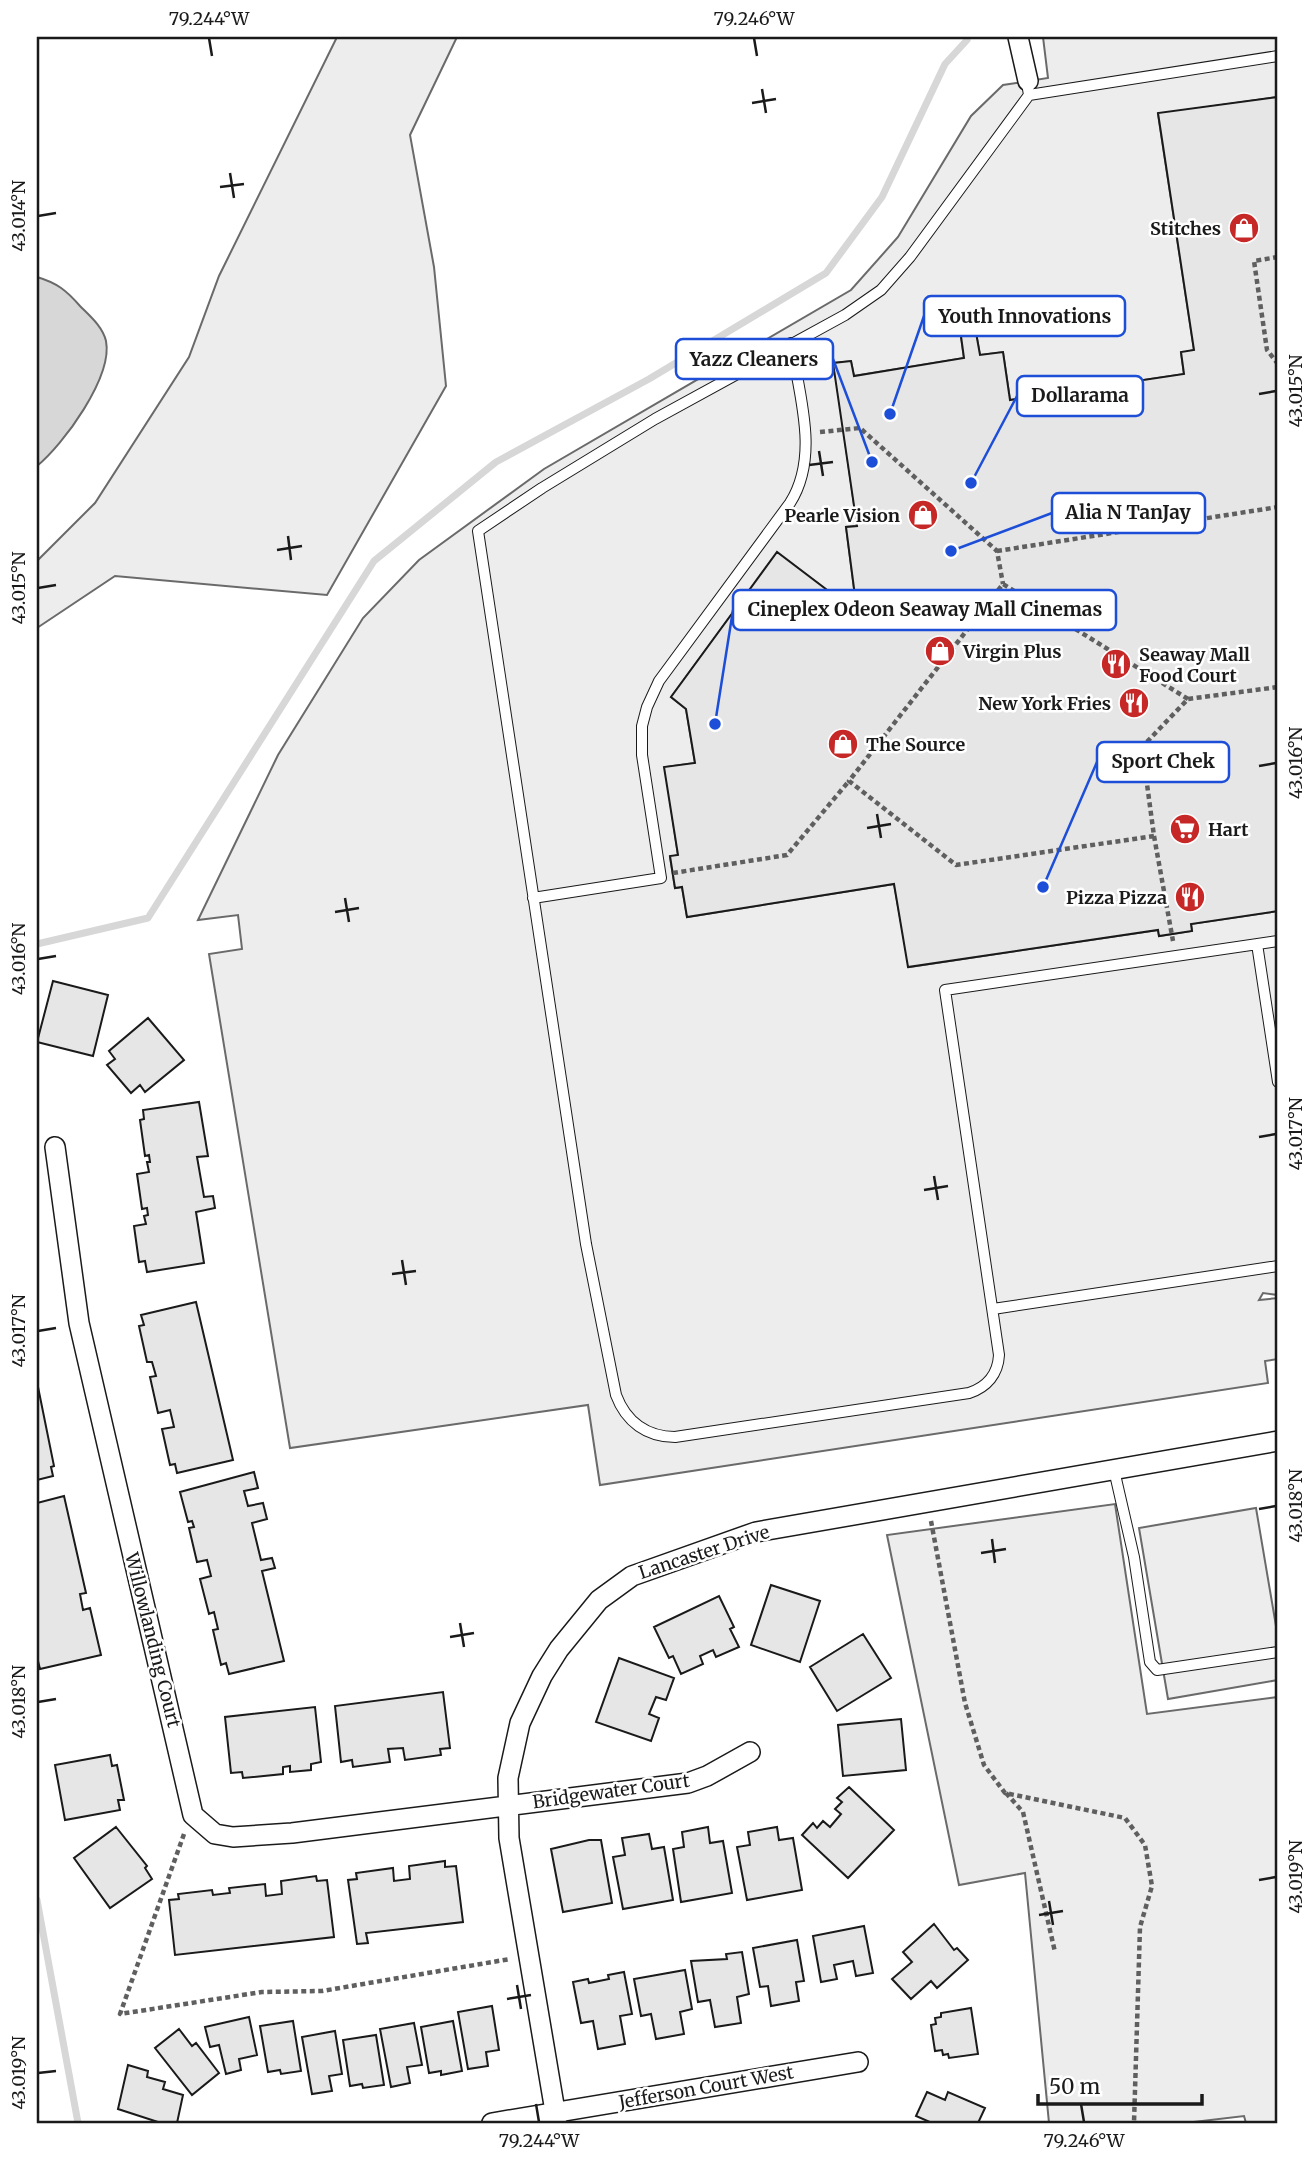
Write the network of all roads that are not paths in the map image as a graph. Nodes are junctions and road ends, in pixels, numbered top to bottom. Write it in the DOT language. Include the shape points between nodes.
graph roads {
  1 [pos="1018,37"];
  2 [pos="1278,57"];
  3 [pos="1028,88"];
  4 [pos="791,343"];
  5 [pos="533,898"];
  6 [pos="1278,941"];
  7 [pos="1257,944"];
  8 [pos="1278,1082"];
  9 [pos="55,1147"];
  10 [pos="1278,1266"];
  11 [pos="993,1309"];
  12 [pos="1278,1441"];
  13 [pos="1114,1470"];
  14 [pos="1278,1652"];
  15 [pos="750,1752"];
  16 [pos="508,1805"];
  17 [pos="858,2062"];
  18 [pos="556,2118"];
  19 [pos="492,2123"];
  1 -- 3 [label="street"];
  2 -- 3 [label="lane"];
  3 -- 4 [label="lane" via="910,257 881,290"];
  4 -- 5 [label="lane" via="806,463 794,497 659,681 647,707 642,755 661,878"];
  4 -- 5 [label="lane" via="665,412 478,531"];
  5 -- 11 [label="lane" via="586,1244 616,1395 634,1424 656,1435 680,1437 972,1392 989,1382 998,1364"];
  6 -- 7 [label="lane"];
  7 -- 8 [label="lane"];
  7 -- 11 [label="lane" via="945,990"];
  9 -- 16 [label="street, Willowlanding Court" via="79,1323 193,1815 215,1834 233,1837"];
  10 -- 11 [label="lane"];
  12 -- 13 [label="street, Lancaster Drive"];
  13 -- 14 [label="lane" via="1134,1557 1150,1662 1157,1670"];
  13 -- 16 [label="street, Lancaster Drive" via="756,1532 632,1576 598,1600 541,1676 515,1741"];
  15 -- 16 [label="street, Bridgewater Court" via="688,1783"];
  16 -- 18 [label="street, Lancaster Drive" via="509,1838"];
  17 -- 18 [label="street, Jefferson Court West"];
  18 -- 19 [label="street, Jefferson Court West"];
}
